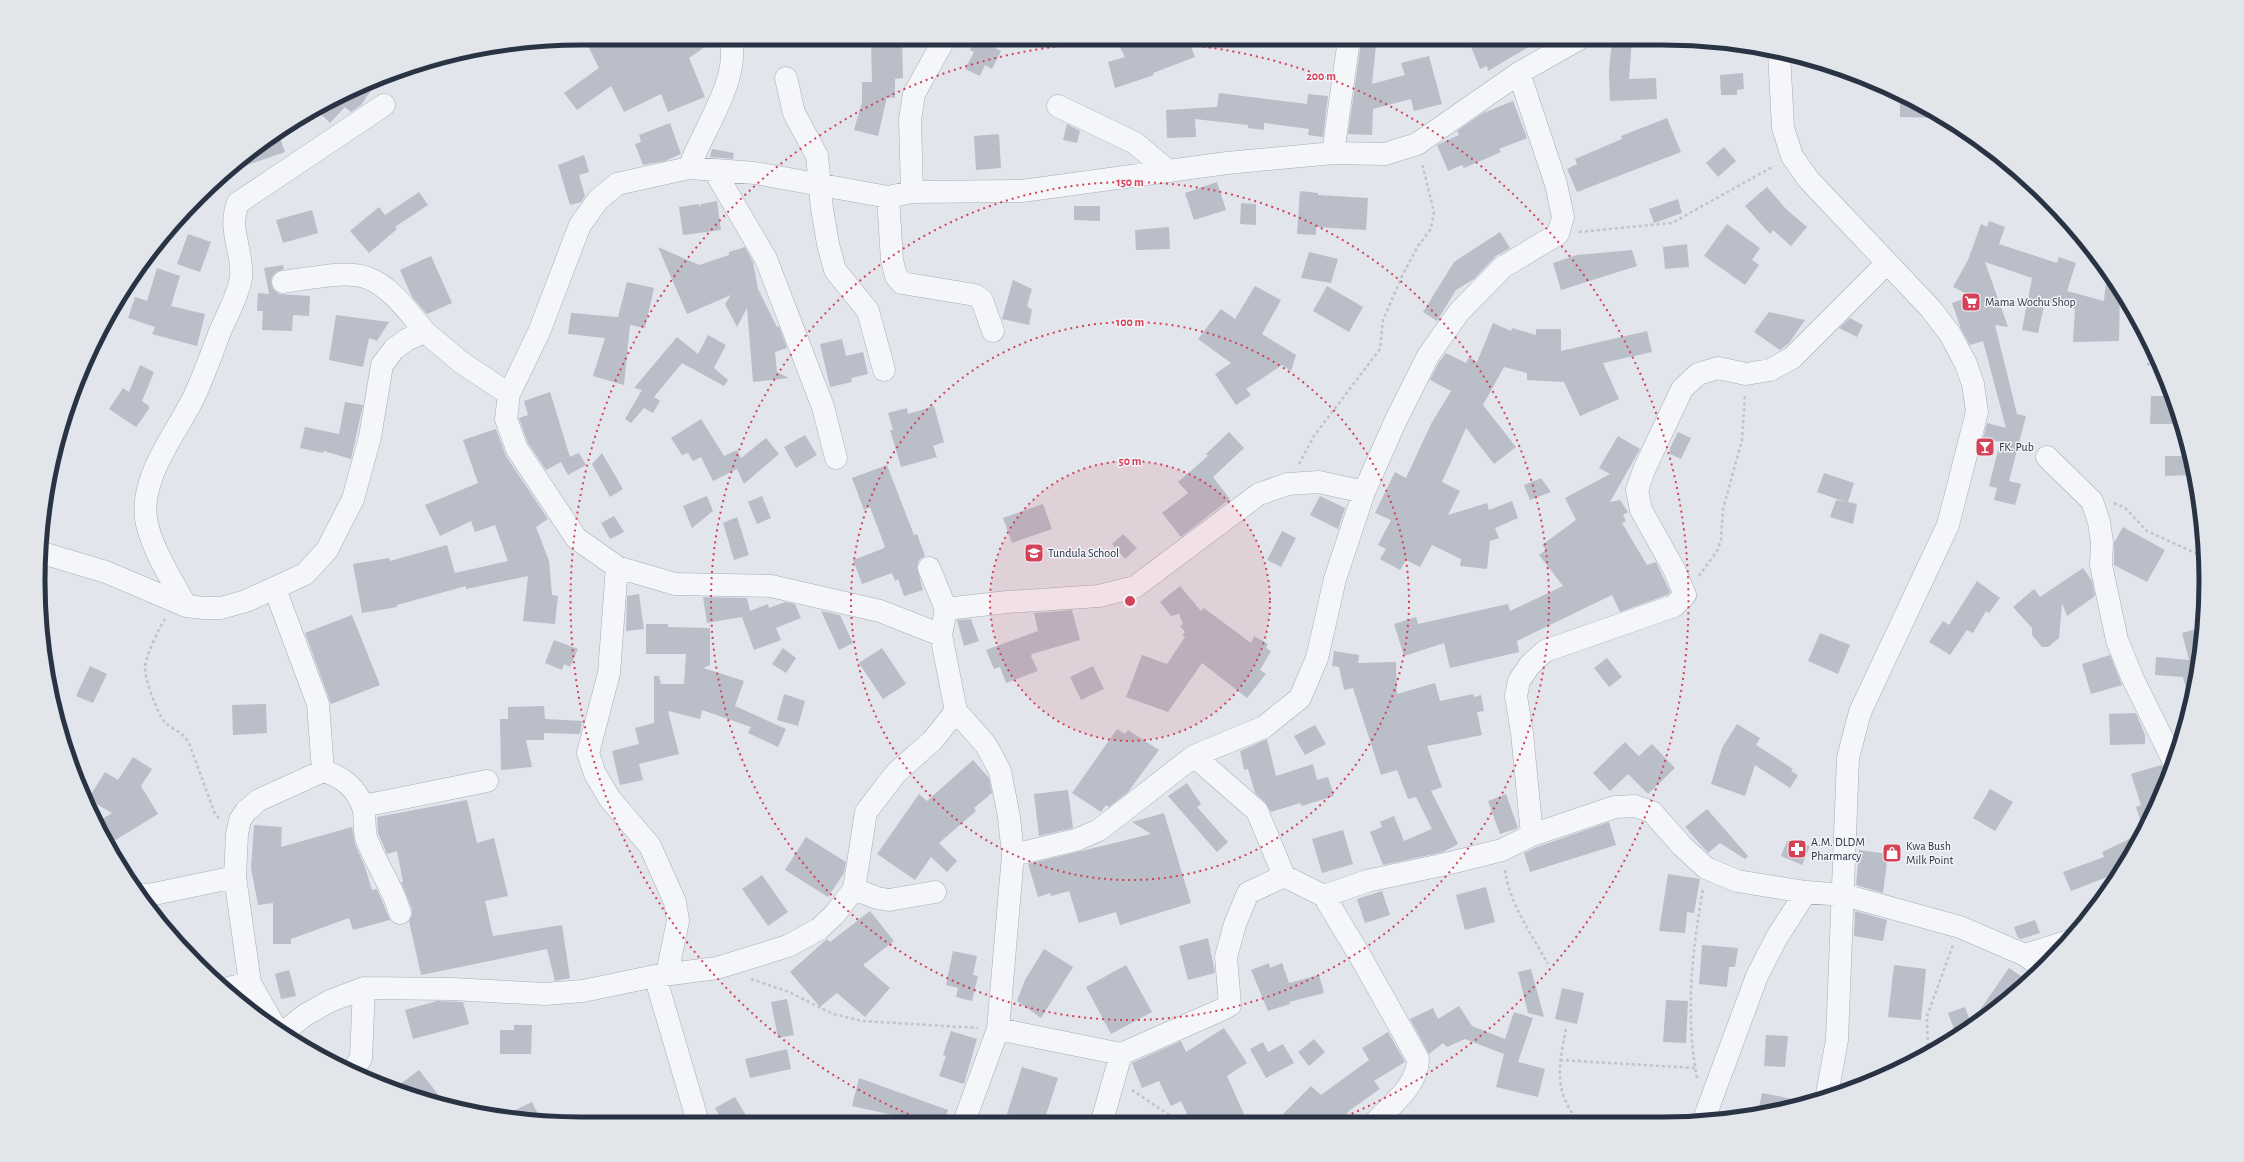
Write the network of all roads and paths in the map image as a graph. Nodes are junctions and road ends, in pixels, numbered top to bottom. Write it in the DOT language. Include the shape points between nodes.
graph roads {
  1 [pos="732,45"];
  2 [pos="941,45"];
  3 [pos="1348,45"];
  4 [pos="1568,45"];
  5 [pos="1779,58"];
  6 [pos="1519,73"];
  7 [pos="786,78"];
  8 [pos="384,105"];
  9 [pos="1058,106"];
  10 [pos="1417,144"];
  11 [pos="1333,153"];
  12 [pos="1792,156"];
  13 [pos="689,168"];
  14 [pos="714,170"];
  15 [pos="1167,170"];
  16 [pos="819,185"];
  17 [pos="912,192"];
  18 [pos="888,197"];
  19 [pos="1558,234"];
  20 [pos="1887,263"];
  21 [pos="283,282"];
  22 [pos="993,331"];
  23 [pos="425,332"];
  24 [pos="2147,364"];
  25 [pos="2153,366"];
  26 [pos="884,370"];
  27 [pos="1746,374"];
  28 [pos="509,394"];
  29 [pos="2047,457"];
  30 [pos="836,458"];
  31 [pos="1288,484"];
  32 [pos="1364,492"];
  33 [pos="2092,502"];
  34 [pos="46,554"];
  35 [pos="2198,554"];
  36 [pos="617,567"];
  37 [pos="929,568"];
  38 [pos="275,589"];
  39 [pos="1685,595"];
  40 [pos="178,602"];
  41 [pos="946,609"];
  42 [pos="941,635"];
  43 [pos="956,711"];
  44 [pos="2170,755"];
  45 [pos="1194,756"];
  46 [pos="323,771"];
  47 [pos="487,781"];
  48 [pos="363,806"];
  49 [pos="237,834"];
  50 [pos="1532,835"];
  51 [pos="1502,850"];
  52 [pos="1013,855"];
  53 [pos="1706,868"];
  54 [pos="1284,876"];
  55 [pos="235,877"];
  56 [pos="854,889"];
  57 [pos="935,892"];
  58 [pos="1806,892"];
  59 [pos="147,895"];
  60 [pos="1844,895"];
  61 [pos="1324,896"];
  62 [pos="400,914"];
  63 [pos="1960,927"];
  64 [pos="2050,951"];
  65 [pos="2032,961"];
  66 [pos="1548,964"];
  67 [pos="661,975"];
  68 [pos="746,978"];
  69 [pos="250,983"];
  70 [pos="232,987"];
  71 [pos="364,988"];
  72 [pos="269,1017"];
  73 [pos="287,1029"];
  74 [pos="998,1029"];
  75 [pos="1566,1029"];
  76 [pos="1928,1047"];
  77 [pos="1121,1054"];
  78 [pos="1560,1060"];
  79 [pos="355,1067"];
  80 [pos="1695,1068"];
  81 [pos="1114,1079"];
  82 [pos="1698,1083"];
  83 [pos="1828,1091"];
  84 [pos="1705,1115"];
  85 [pos="697,1117"];
  86 [pos="966,1117"];
  87 [pos="1103,1117"];
  88 [pos="1172,1117"];
  89 [pos="1380,1117"];
  90 [pos="1575,1117"];
  1 -- 13 [label="street" via="730,73 724,95 697,146"];
  2 -- 17 [label="street" via="914,94 910,120"];
  3 -- 11 [label="street"];
  4 -- 6 [label="street"];
  5 -- 12 [label="street" via="1783,128"];
  6 -- 10 [label="street"];
  6 -- 19 [label="street" via="1556,184 1563,217"];
  7 -- 16 [label="street" via="794,113 817,156"];
  8 -- 40 [label="street" via="238,203 233,216 241,277 193,400 167,442 149,487 145,506 147,524"];
  9 -- 15 [label="street" via="1136,143"];
  10 -- 11 [label="street" via="1385,154"];
  10 -- 31 [label="path" via="1434,220 1402,276 1386,313 1380,333 1380,349 1314,436"];
  11 -- 15 [label="street"];
  12 -- 19 [label="path" via="1672,223"];
  12 -- 20 [label="street" via="1808,179"];
  13 -- 14 [label="street"];
  13 -- 28 [label="street" via="617,184 598,200 580,225 539,332"];
  14 -- 16 [label="street" via="755,173"];
  14 -- 30 [label="street" via="766,259 823,407"];
  15 -- 17 [label="street" via="1022,191"];
  16 -- 18 [label="street"];
  16 -- 26 [label="street" via="828,244 835,270 868,310"];
  17 -- 18 [label="street"];
  18 -- 22 [label="street" via="892,260 896,276 902,283 975,295 982,300"];
  19 -- 32 [label="street" via="1502,268 1458,312 1428,356"];
  20 -- 27 [label="street" via="1792,358 1770,370"];
  20 -- 60 [label="street" via="1931,309 1950,334 1973,384 1977,412 1948,525 1860,712 1848,758"];
  21 -- 23 [label="street" via="345,273 367,276 390,290"];
  23 -- 28 [label="street" via="462,363"];
  23 -- 38 [label="street" via="408,339 394,349 382,365 370,437 353,499 327,550 305,574"];
  24 -- 25 [label="path"];
  27 -- 39 [label="path" via="1742,440 1725,502 1721,540 1717,551"];
  27 -- 39 [label="street" via="1718,368 1698,374 1682,389 1644,470 1638,490 1641,510 1674,569"];
  28 -- 36 [label="street" via="506,420 517,449 576,538"];
  29 -- 33 [label="street"];
  31 -- 32 [label="street" via="1319,482"];
  31 -- 41 [label="street" via="1259,494 1134,587 1100,596"];
  32 -- 45 [label="street" via="1335,579 1317,658 1300,698 1264,727"];
  33 -- 35 [label="path" via="2117,503 2132,514 2147,531"];
  33 -- 44 [label="street" via="2099,522 2102,542 2101,565 2117,640 2132,677"];
  34 -- 40 [label="street" via="106,572"];
  36 -- 42 [label="street" via="675,584 771,586 830,598 880,610"];
  36 -- 67 [label="street" via="609,673 588,753 595,774 610,799 650,846 675,902 678,921"];
  37 -- 41 [label="street"];
  38 -- 40 [label="street" via="221,608"];
  38 -- 46 [label="street" via="318,704"];
  39 -- 50 [label="street" via="1674,606 1545,651 1529,666 1519,681 1516,696"];
  40 -- 49 [label="path" via="158,630 145,668 152,695 165,721 183,734 189,743 215,814"];
  41 -- 42 [label="street"];
  42 -- 43 [label="street"];
  43 -- 52 [label="street" via="986,745 1000,771"];
  43 -- 56 [label="street" via="933,740 896,773 866,812"];
  45 -- 52 [label="street" via="1098,830 1076,840"];
  45 -- 54 [label="street" via="1257,811"];
  46 -- 48 [label="street" via="339,776 350,786"];
  46 -- 49 [label="street" via="259,800 240,820"];
  47 -- 48 [label="street"];
  48 -- 62 [label="street" via="366,839 395,894"];
  49 -- 55 [label="street"];
  50 -- 51 [label="street"];
  50 -- 53 [label="street" via="1615,807 1635,806 1652,812 1682,846"];
  51 -- 61 [label="street" via="1367,881"];
  51 -- 66 [label="path" via="1506,881"];
  52 -- 74 [label="street"];
  53 -- 58 [label="street" via="1737,881"];
  53 -- 80 [label="path" via="1692,953 1690,1000"];
  54 -- 61 [label="street"];
  54 -- 77 [label="street" via="1248,893 1235,924 1226,957 1230,1005"];
  55 -- 59 [label="street"];
  55 -- 69 [label="street"];
  56 -- 57 [label="street" via="889,900"];
  56 -- 67 [label="street" via="819,930 788,946 716,968"];
  58 -- 60 [label="street"];
  58 -- 84 [label="street" via="1777,937 1757,976"];
  60 -- 63 [label="street"];
  60 -- 83 [label="street" via="1837,1040"];
  61 -- 89 [label="street" via="1418,1059 1418,1070 1412,1082"];
  63 -- 65 [label="street"];
  63 -- 76 [label="path" via="1927,1016"];
  64 -- 65 [label="street"];
  67 -- 71 [label="street" via="583,992 546,994"];
  67 -- 85 [label="street"];
  68 -- 74 [label="path" via="789,992 833,1014 862,1022"];
  69 -- 70 [label="street"];
  69 -- 72 [label="street"];
  71 -- 73 [label="street" via="330,1001 305,1015"];
  71 -- 79 [label="street" via="361,1058"];
  74 -- 77 [label="street"];
  74 -- 86 [label="street"];
  75 -- 78 [label="path"];
  77 -- 81 [label="street"];
  78 -- 80 [label="path"];
  78 -- 90 [label="path" via="1558,1077 1563,1097"];
  80 -- 82 [label="path"];
  81 -- 87 [label="street"];
  81 -- 88 [label="path"];
}
